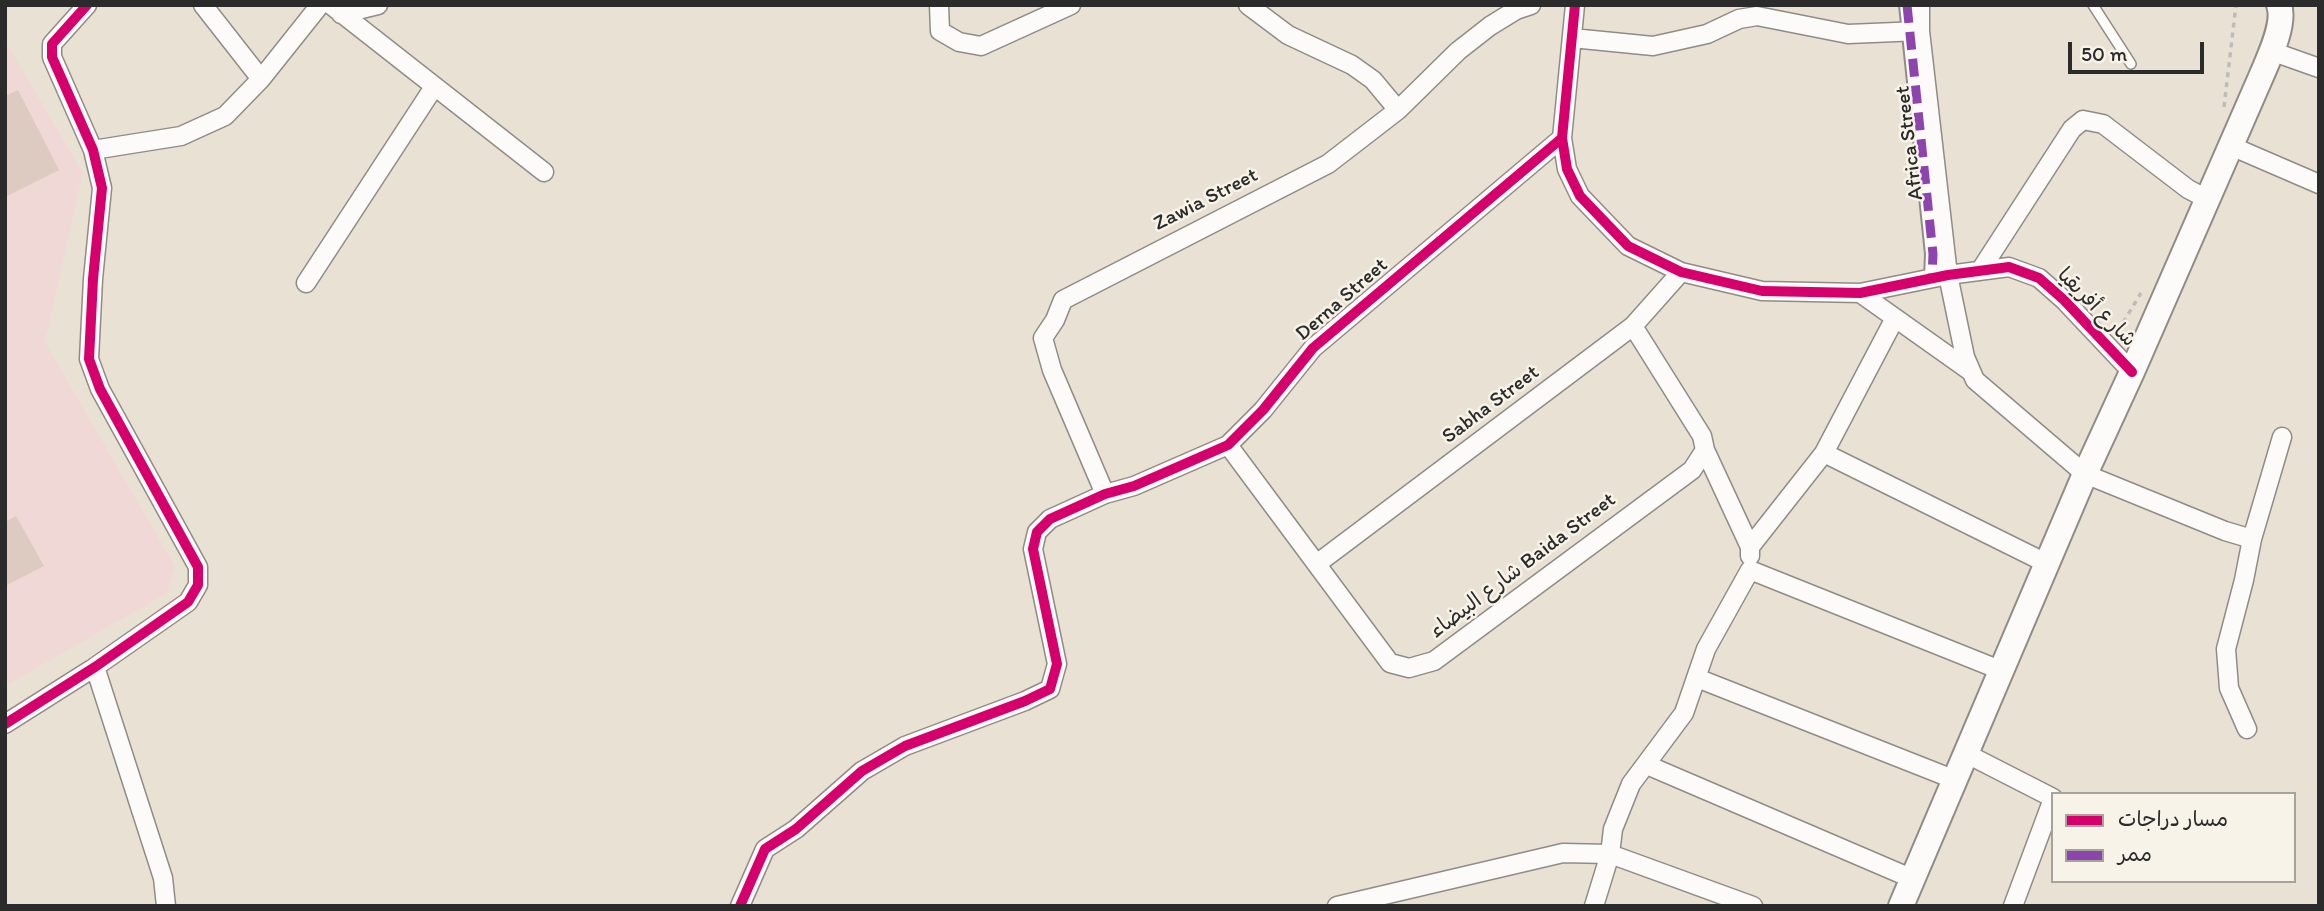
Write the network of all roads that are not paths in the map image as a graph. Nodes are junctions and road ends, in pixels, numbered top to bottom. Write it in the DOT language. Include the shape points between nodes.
graph roads {
  1 [pos="87,5"];
  2 [pos="203,5"];
  3 [pos="320,5"];
  4 [pos="378,5"];
  5 [pos="939,5"];
  6 [pos="1071,5"];
  7 [pos="1248,5"];
  8 [pos="1531,5"];
  9 [pos="1574,5"];
  10 [pos="1907,5"];
  11 [pos="1920,5"];
  12 [pos="2093,5"];
  13 [pos="2282,8"];
  14 [pos="336,9"];
  15 [pos="1915,31"];
  16 [pos="1572,38"];
  17 [pos="2271,51"];
  18 [pos="2131,64"];
  19 [pos="2319,68"];
  20 [pos="261,79"];
  21 [pos="434,87"];
  22 [pos="1398,110"];
  23 [pos="1562,138"];
  24 [pos="2231,146"];
  25 [pos="93,150"];
  26 [pos="544,172"];
  27 [pos="2319,184"];
  28 [pos="2207,200"];
  29 [pos="1980,271"];
  30 [pos="1681,272"];
  31 [pos="1940,277"];
  32 [pos="306,283"];
  33 [pos="1860,293"];
  34 [pos="1895,318"];
  35 [pos="1633,326"];
  36 [pos="1970,371"];
  37 [pos="2132,372"];
  38 [pos="2282,437"];
  39 [pos="1228,445"];
  40 [pos="1705,450"];
  41 [pos="1824,453"];
  42 [pos="2085,474"];
  43 [pos="1105,494"];
  44 [pos="2252,539"];
  45 [pos="1750,547"];
  46 [pos="1318,563"];
  47 [pos="2046,563"];
  48 [pos="1750,570"];
  49 [pos="95,667"];
  50 [pos="2000,670"];
  51 [pos="1697,678"];
  52 [pos="5,724"];
  53 [pos="2247,729"];
  54 [pos="1965,753"];
  55 [pos="1647,765"];
  56 [pos="1953,779"];
  57 [pos="2051,798"];
  58 [pos="2051,804"];
  59 [pos="1610,854"];
  60 [pos="1913,879"];
  61 [pos="166,906"];
  62 [pos="740,906"];
  63 [pos="1337,906"];
  64 [pos="1594,906"];
  65 [pos="1753,906"];
  66 [pos="1901,906"];
  67 [pos="2013,906"];
  1 -- 25 [label="street" via="52,44 52,57"];
  2 -- 20 [label="street"];
  3 -- 20 [label="street"];
  4 -- 14 [label="street"];
  5 -- 6 [label="street" via="940,31 958,42 981,46"];
  7 -- 22 [label="street" via="1288,34 1352,65 1373,80"];
  8 -- 22 [label="street, Zawia Street" via="1490,26 1458,51"];
  9 -- 16 [label="street, شارع أفريقيا"];
  10 -- 15 [label="street"];
  11 -- 15 [label="street, Africa Street"];
  12 -- 18 [label="lane"];
  13 -- 17 [label="main road"];
  14 -- 21 [label="street"];
  15 -- 16 [label="street" via="1848,34 1757,16 1653,46"];
  15 -- 31 [label="street, Africa Street"];
  16 -- 23 [label="street, شارع أفريقيا"];
  17 -- 19 [label="street"];
  17 -- 24 [label="main road"];
  20 -- 25 [label="street" via="225,116 181,136"];
  21 -- 26 [label="street"];
  21 -- 32 [label="street"];
  22 -- 43 [label="street, Zawia Street" via="1328,164 1063,300 1043,338"];
  23 -- 30 [label="street, شارع أفريقيا" via="1567,169 1580,196 1628,246"];
  23 -- 39 [label="street, Derna Street" via="1313,348"];
  24 -- 27 [label="street"];
  24 -- 28 [label="main road"];
  25 -- 49 [label="street" via="102,188 89,359 100,389 198,566 198,585 188,602"];
  28 -- 29 [label="street" via="2103,124 2084,120 2073,129"];
  28 -- 37 [label="main road"];
  29 -- 31 [label="street, شارع أفريقيا"];
  29 -- 37 [label="street, شارع أفريقيا" via="2009,267 2039,278"];
  30 -- 33 [label="street, شارع أفريقيا" via="1762,291"];
  30 -- 35 [label="street, Sabha Street"];
  31 -- 33 [label="street, شارع أفريقيا"];
  31 -- 36 [label="street, Africa Street"];
  33 -- 34 [label="street"];
  34 -- 36 [label="street"];
  34 -- 41 [label="street"];
  35 -- 40 [label="street" via="1702,436"];
  35 -- 46 [label="street, Sabha Street"];
  36 -- 42 [label="street"];
  37 -- 42 [label="main road"];
  38 -- 44 [label="street"];
  39 -- 43 [label="street, Derna Street"];
  39 -- 46 [label="street, شارع البيضاء Baida Street"];
  40 -- 45 [label="street"];
  40 -- 46 [label="street, شارع البيضاء Baida Street" via="1692,470 1434,661 1409,668 1390,663"];
  41 -- 45 [label="street"];
  41 -- 47 [label="street"];
  42 -- 44 [label="street"];
  42 -- 47 [label="main road"];
  43 -- 62 [label="street, Derna Street" via="1050,519 1038,532 1033,549 1057,664 1050,689 905,746 862,771 796,829 765,849"];
  44 -- 53 [label="street" via="2225,649 2229,688"];
  45 -- 48 [label="street"];
  47 -- 50 [label="main road"];
  48 -- 50 [label="street"];
  48 -- 51 [label="street" via="1706,649"];
  49 -- 52 [label="street"];
  49 -- 61 [label="street" via="163,878"];
  50 -- 54 [label="main road"];
  51 -- 55 [label="street" via="1684,713"];
  51 -- 56 [label="street"];
  54 -- 56 [label="main road"];
  54 -- 57 [label="street"];
  55 -- 59 [label="street" via="1631,784 1613,829"];
  55 -- 60 [label="street"];
  56 -- 60 [label="main road"];
  58 -- 67 [label="street"];
  59 -- 63 [label="street" via="1563,853"];
  59 -- 64 [label="street"];
  59 -- 65 [label="street"];
  60 -- 66 [label="main road"];
}
